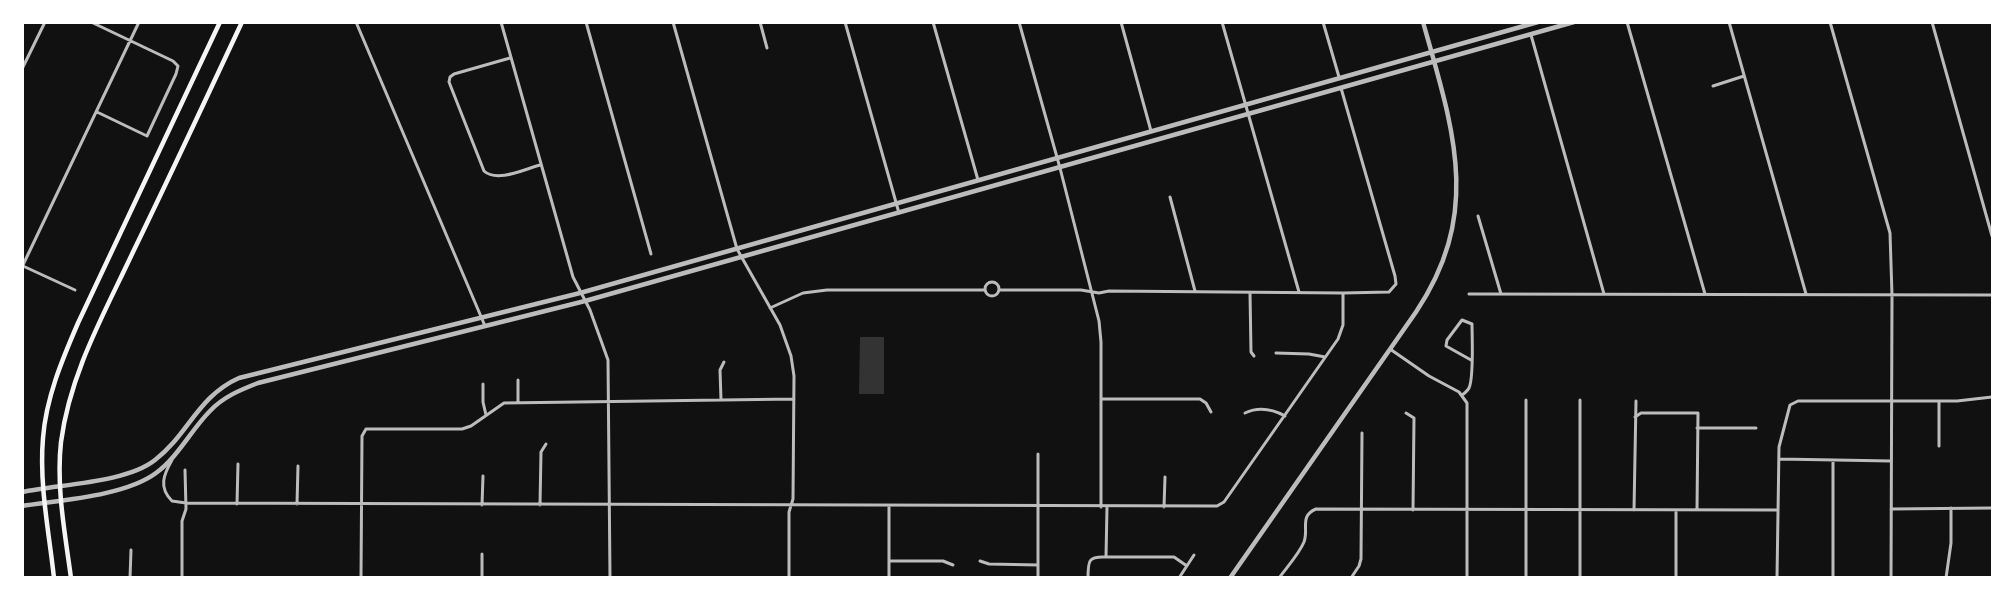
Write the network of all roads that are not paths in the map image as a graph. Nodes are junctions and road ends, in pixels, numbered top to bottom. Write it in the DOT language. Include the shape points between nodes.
graph roads {
  1 [pos="45,22"];
  2 [pos="91,22"];
  3 [pos="139,22"];
  4 [pos="220,22"];
  5 [pos="242,22"];
  6 [pos="356,22"];
  7 [pos="501,22"];
  8 [pos="586,22"];
  9 [pos="673,22"];
  10 [pos="760,22"];
  11 [pos="845,22"];
  12 [pos="933,22"];
  13 [pos="1019,22"];
  14 [pos="1121,22"];
  15 [pos="1222,22"];
  16 [pos="1323,22"];
  17 [pos="1423,22"];
  18 [pos="1538,22"];
  19 [pos="1574,22"];
  20 [pos="1627,22"];
  21 [pos="1729,22"];
  22 [pos="1830,22"];
  23 [pos="1932,22"];
  24 [pos="1528,24"];
  25 [pos="1531,35"];
  26 [pos="130,41"];
  27 [pos="767,48"];
  28 [pos="1431,52"];
  29 [pos="510,58"];
  30 [pos="1434,61"];
  31 [pos="22,69"];
  32 [pos="1744,76"];
  33 [pos="1340,79"];
  34 [pos="1713,86"];
  35 [pos="1341,88"];
  36 [pos="1246,106"];
  37 [pos="97,112"];
  38 [pos="1248,115"];
  39 [pos="1152,132"];
  40 [pos="1057,159"];
  41 [pos="540,165"];
  42 [pos="1060,168"];
  43 [pos="979,181"];
  44 [pos="1170,197"];
  45 [pos="897,204"];
  46 [pos="899,213"];
  47 [pos="1478,216"];
  48 [pos="1992,236"];
  49 [pos="737,249"];
  50 [pos="651,254"];
  51 [pos="741,257"];
  52 [pos="23,266"];
  53 [pos="75,290"];
  54 [pos="985,290"];
  55 [pos="999,290"];
  56 [pos="1195,291"];
  57 [pos="1091,292"];
  58 [pos="1250,292"];
  59 [pos="1299,292"];
  60 [pos="580,293"];
  61 [pos="1343,293"];
  62 [pos="1469,294"];
  63 [pos="1501,294"];
  64 [pos="1604,294"];
  65 [pos="1705,294"];
  66 [pos="1806,294"];
  67 [pos="1893,295"];
  68 [pos="1992,295"];
  69 [pos="585,301"];
  70 [pos="770,308"];
  71 [pos="482,318"];
  72 [pos="485,326"];
  73 [pos="1390,349"];
  74 [pos="1276,353"];
  75 [pos="1254,356"];
  76 [pos="1326,357"];
  77 [pos="1472,360"];
  78 [pos="724,362"];
  79 [pos="518,380"];
  80 [pos="483,384"];
  81 [pos="1462,395"];
  82 [pos="1992,397"];
  83 [pos="794,399"];
  84 [pos="1101,399"];
  85 [pos="721,400"];
  86 [pos="1526,400"];
  87 [pos="1580,400"];
  88 [pos="1636,401"];
  89 [pos="1891,401"];
  90 [pos="518,402"];
  91 [pos="610,402"];
  92 [pos="1939,402"];
  93 [pos="1211,412"];
  94 [pos="1406,412"];
  95 [pos="1245,413"];
  96 [pos="486,415"];
  97 [pos="1285,416"];
  98 [pos="1635,417"];
  99 [pos="1697,428"];
  100 [pos="1756,428"];
  101 [pos="1362,433"];
  102 [pos="546,444"];
  103 [pos="1939,446"];
  104 [pos="177,452"];
  105 [pos="1038,454"];
  106 [pos="1779,459"];
  107 [pos="1833,460"];
  108 [pos="1891,460"];
  109 [pos="238,464"];
  110 [pos="298,466"];
  111 [pos="185,470"];
  112 [pos="483,476"];
  113 [pos="1165,477"];
  114 [pos="60,485"];
  115 [pos="44,488"];
  116 [pos="22,492"];
  117 [pos="62,500"];
  118 [pos="45,502"];
  119 [pos="186,503"];
  120 [pos="237,504"];
  121 [pos="297,504"];
  122 [pos="362,505"];
  123 [pos="482,505"];
  124 [pos="540,505"];
  125 [pos="610,505"];
  126 [pos="22,506"];
  127 [pos="791,506"];
  128 [pos="889,506"];
  129 [pos="1038,507"];
  130 [pos="1101,507"];
  131 [pos="1107,507"];
  132 [pos="1164,507"];
  133 [pos="1951,508"];
  134 [pos="1992,508"];
  135 [pos="1891,509"];
  136 [pos="1360,510"];
  137 [pos="1413,510"];
  138 [pos="1468,510"];
  139 [pos="1526,510"];
  140 [pos="1580,510"];
  141 [pos="1634,510"];
  142 [pos="1676,510"];
  143 [pos="1697,510"];
  144 [pos="1778,510"];
  145 [pos="131,550"];
  146 [pos="482,554"];
  147 [pos="1194,555"];
  148 [pos="1106,556"];
  149 [pos="889,561"];
  150 [pos="980,561"];
  151 [pos="953,565"];
  152 [pos="1038,565"];
  153 [pos="1187,566"];
  154 [pos="54,578"];
  155 [pos="71,578"];
  156 [pos="130,578"];
  157 [pos="182,578"];
  158 [pos="362,578"];
  159 [pos="482,578"];
  160 [pos="610,578"];
  161 [pos="789,578"];
  162 [pos="889,578"];
  163 [pos="1038,578"];
  164 [pos="1088,578"];
  165 [pos="1179,578"];
  166 [pos="1230,578"];
  167 [pos="1280,578"];
  168 [pos="1351,578"];
  169 [pos="1467,578"];
  170 [pos="1526,578"];
  171 [pos="1580,578"];
  172 [pos="1676,578"];
  173 [pos="1777,578"];
  174 [pos="1833,578"];
  175 [pos="1891,578"];
  176 [pos="1947,578"];
  1 -- 31 [label="street"];
  2 -- 26 [label="street"];
  3 -- 26 [label="street"];
  4 -- 115 [label="main road" via="61,361 43,437"];
  5 -- 114 [label="main road" via="78,370 62,438"];
  6 -- 71 [label="street"];
  7 -- 29 [label="street"];
  8 -- 50 [label="street"];
  9 -- 49 [label="street"];
  10 -- 27 [label="street"];
  11 -- 45 [label="street"];
  12 -- 43 [label="street"];
  13 -- 40 [label="street"];
  14 -- 39 [label="street"];
  15 -- 36 [label="street"];
  16 -- 33 [label="street"];
  17 -- 28 [label="street"];
  18 -- 24 [label="street"];
  19 -- 25 [label="street"];
  20 -- 65 [label="street"];
  21 -- 32 [label="street"];
  22 -- 67 [label="street" via="1888,227"];
  23 -- 48 [label="street"];
  24 -- 28 [label="street"];
  25 -- 30 [label="street"];
  25 -- 64 [label="street"];
  26 -- 37 [label="street"];
  26 -- 37 [label="street" via="173,61 178,66 176,74 147,136"];
  28 -- 30 [label="street"];
  28 -- 33 [label="street"];
  29 -- 41 [label="street"];
  29 -- 41 [label="street" via="454,74 448,82 488,175 496,177"];
  30 -- 35 [label="street"];
  30 -- 73 [label="street" via="1454,138 1455,212 1439,272 1425,300"];
  32 -- 34 [label="street"];
  32 -- 66 [label="street"];
  33 -- 36 [label="street"];
  35 -- 38 [label="street"];
  35 -- 61 [label="street" via="1396,284 1386,293"];
  36 -- 38 [label="street"];
  36 -- 39 [label="street"];
  37 -- 52 [label="street"];
  38 -- 42 [label="street"];
  38 -- 59 [label="street"];
  39 -- 40 [label="street"];
  40 -- 42 [label="street"];
  40 -- 43 [label="street"];
  41 -- 60 [label="street"];
  42 -- 46 [label="street"];
  42 -- 57 [label="street"];
  43 -- 45 [label="street"];
  44 -- 56 [label="street"];
  45 -- 46 [label="street"];
  45 -- 49 [label="street"];
  46 -- 51 [label="street"];
  47 -- 63 [label="street"];
  49 -- 51 [label="street"];
  49 -- 60 [label="street"];
  51 -- 69 [label="street"];
  51 -- 70 [label="street"];
  52 -- 53 [label="street"];
  54 -- 55 [label="street" via="991,296"];
  54 -- 55 [label="street" via="991,283"];
  54 -- 70 [label="street" via="827,290 803,293"];
  55 -- 57 [label="street"];
  56 -- 57 [label="street"];
  56 -- 58 [label="street"];
  57 -- 84 [label="street" via="1100,332"];
  58 -- 59 [label="street"];
  58 -- 75 [label="street"];
  59 -- 61 [label="street"];
  60 -- 69 [label="street"];
  60 -- 71 [label="street"];
  61 -- 76 [label="street" via="1341,332"];
  62 -- 63 [label="street"];
  63 -- 64 [label="street"];
  64 -- 65 [label="street"];
  65 -- 66 [label="street"];
  66 -- 67 [label="street"];
  67 -- 68 [label="street"];
  67 -- 89 [label="street"];
  69 -- 72 [label="street"];
  69 -- 91 [label="street" via="608,360"];
  70 -- 83 [label="street" via="791,356"];
  71 -- 72 [label="street"];
  71 -- 114 [label="street" via="239,378 211,396 168,448 146,466 125,475"];
  72 -- 104 [label="street" via="242,389 209,411"];
  73 -- 81 [label="street"];
  73 -- 166 [label="street"];
  74 -- 76 [label="street"];
  76 -- 97 [label="street"];
  77 -- 77 [label="street" via="1472,324 1464,320 1446,346"];
  77 -- 81 [label="street" via="1469,388"];
  78 -- 85 [label="street" via="720,372"];
  79 -- 90 [label="street"];
  80 -- 96 [label="street"];
  81 -- 138 [label="street" via="1467,408"];
  82 -- 92 [label="street"];
  83 -- 85 [label="street"];
  83 -- 127 [label="street"];
  84 -- 93 [label="street" via="1200,399"];
  84 -- 130 [label="street"];
  85 -- 91 [label="street"];
  86 -- 139 [label="street"];
  87 -- 140 [label="street"];
  88 -- 98 [label="street"];
  89 -- 92 [label="street"];
  89 -- 106 [label="street" via="1793,402 1788,409"];
  89 -- 108 [label="street"];
  90 -- 91 [label="street"];
  90 -- 96 [label="street" via="502,404"];
  91 -- 125 [label="street"];
  92 -- 103 [label="street"];
  94 -- 137 [label="street" via="1414,418"];
  95 -- 97 [label="street" via="1253,409"];
  96 -- 122 [label="street" via="462,429 366,429 362,436"];
  97 -- 132 [label="street" via="1224,502 1210,507"];
  98 -- 99 [label="street" via="1641,413 1698,413"];
  98 -- 141 [label="street"];
  99 -- 100 [label="street"];
  99 -- 143 [label="street"];
  101 -- 136 [label="street"];
  102 -- 124 [label="street" via="541,452"];
  104 -- 117 [label="street" via="158,472 135,485"];
  104 -- 119 [label="street" via="162,482 172,501"];
  105 -- 129 [label="street"];
  106 -- 107 [label="street"];
  106 -- 144 [label="street"];
  107 -- 108 [label="street"];
  107 -- 174 [label="street"];
  108 -- 135 [label="street"];
  109 -- 120 [label="street"];
  110 -- 121 [label="street"];
  111 -- 119 [label="street"];
  112 -- 123 [label="street"];
  113 -- 132 [label="street"];
  114 -- 115 [label="street"];
  114 -- 117 [label="main road"];
  115 -- 116 [label="street"];
  115 -- 118 [label="main road"];
  117 -- 118 [label="street"];
  117 -- 155 [label="main road"];
  118 -- 126 [label="street"];
  118 -- 154 [label="main road"];
  119 -- 120 [label="street"];
  119 -- 157 [label="street" via="182,521"];
  120 -- 121 [label="street"];
  121 -- 122 [label="street"];
  122 -- 123 [label="street"];
  122 -- 158 [label="street"];
  123 -- 124 [label="street"];
  124 -- 125 [label="street"];
  125 -- 127 [label="street"];
  125 -- 160 [label="street"];
  127 -- 128 [label="street"];
  127 -- 161 [label="street"];
  128 -- 129 [label="street"];
  128 -- 149 [label="street"];
  129 -- 130 [label="street"];
  129 -- 152 [label="street"];
  130 -- 131 [label="street"];
  131 -- 132 [label="street"];
  131 -- 148 [label="street"];
  133 -- 134 [label="street"];
  133 -- 135 [label="street"];
  133 -- 176 [label="street"];
  135 -- 175 [label="street"];
  136 -- 137 [label="street"];
  136 -- 167 [label="street" via="1311,511 1305,518 1303,544"];
  136 -- 168 [label="street" via="1360,562"];
  137 -- 138 [label="street"];
  138 -- 139 [label="street"];
  138 -- 169 [label="street"];
  139 -- 140 [label="street"];
  139 -- 170 [label="street"];
  140 -- 141 [label="street"];
  140 -- 171 [label="street"];
  141 -- 142 [label="street"];
  142 -- 143 [label="street"];
  142 -- 172 [label="street"];
  143 -- 144 [label="street"];
  144 -- 173 [label="street"];
  145 -- 156 [label="street"];
  146 -- 159 [label="street"];
  147 -- 153 [label="street"];
  148 -- 153 [label="street" via="1174,557"];
  148 -- 164 [label="street" via="1091,559"];
  149 -- 151 [label="street" via="943,561"];
  149 -- 162 [label="street"];
  150 -- 152 [label="street"];
  152 -- 163 [label="street"];
  153 -- 165 [label="street"];
}
